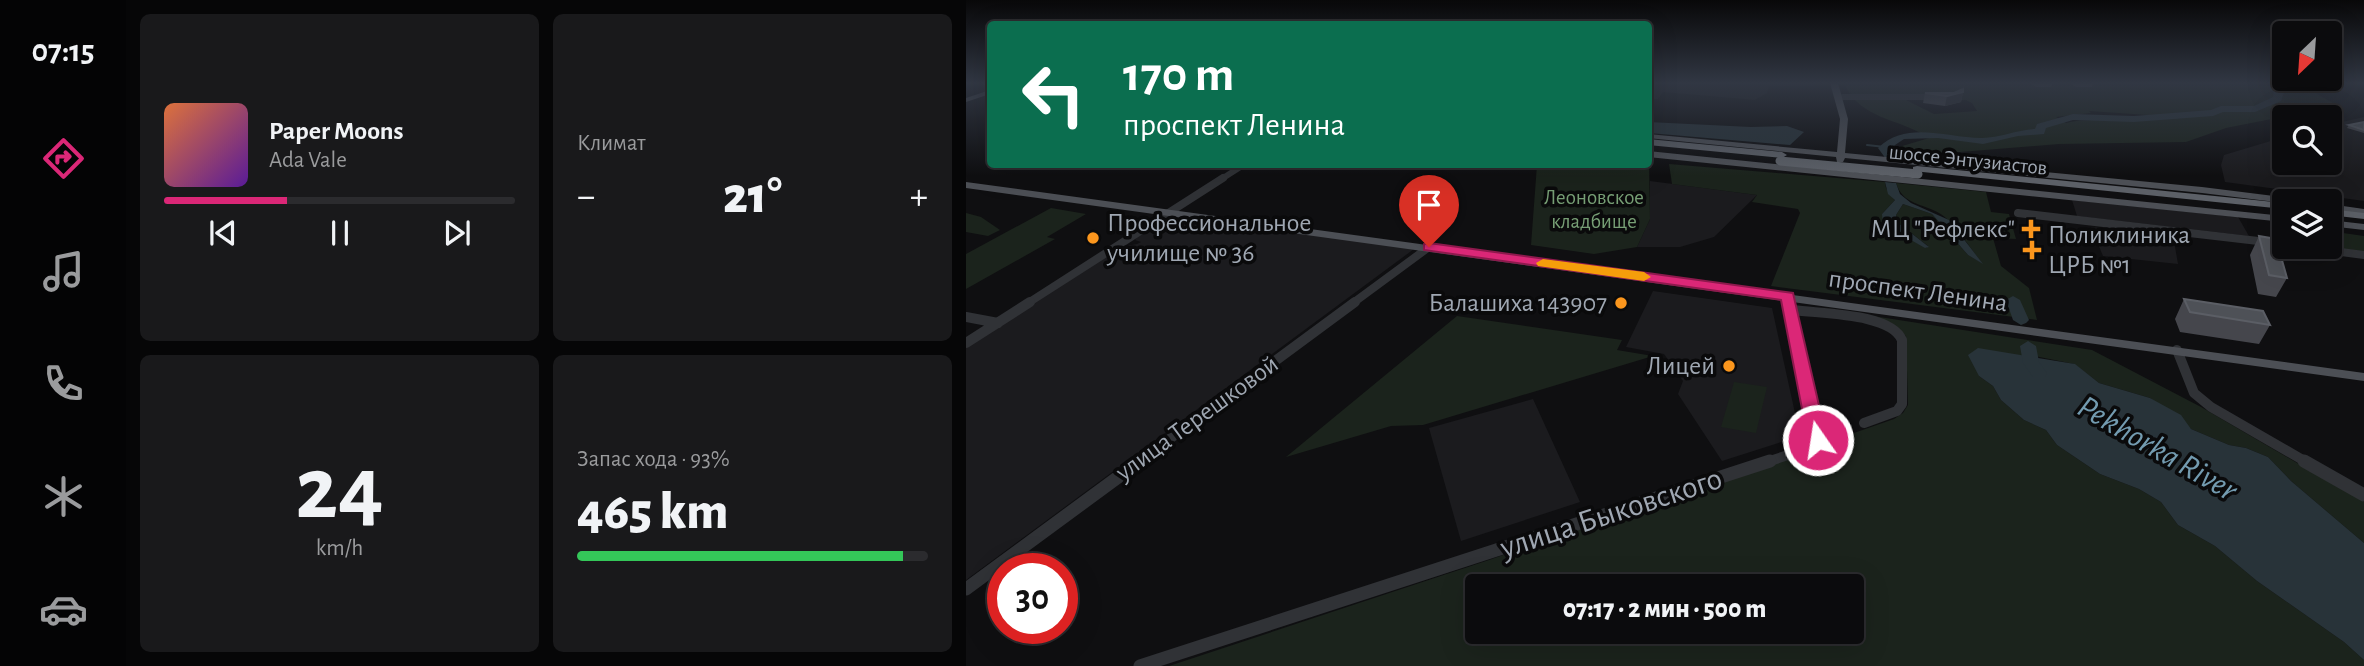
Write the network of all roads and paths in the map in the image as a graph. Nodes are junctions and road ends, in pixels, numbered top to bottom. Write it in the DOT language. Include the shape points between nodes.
graph roads {
  1 [pos="1843,114"];
  2 [pos="1850,114"];
  3 [pos="1652,136"];
  4 [pos="1652,142"];
  5 [pos="1652,148"];
  6 [pos="1810,151"];
  7 [pos="1652,154"];
  8 [pos="1844,155"];
  9 [pos="1781,158"];
  10 [pos="1877,158"];
  11 [pos="1239,168"];
  12 [pos="1811,171"];
  13 [pos="1918,171"];
  14 [pos="1843,174"];
  15 [pos="1878,178"];
  16 [pos="966,185"];
  17 [pos="2272,199"];
  18 [pos="2272,205"];
  19 [pos="2342,211"];
  20 [pos="2272,212"];
  21 [pos="1172,213"];
  22 [pos="2018,213"];
  23 [pos="2364,214"];
  24 [pos="2272,218"];
  25 [pos="2342,222"];
  26 [pos="2364,225"];
  27 [pos="2272,243"];
  28 [pos="1429,247"];
  29 [pos="2342,252"];
  30 [pos="2364,255"];
  31 [pos="1787,296"];
  32 [pos="1794,310"];
  33 [pos="966,317"];
  34 [pos="998,323"];
  35 [pos="966,343"];
  36 [pos="2177,350"];
  37 [pos="2364,377"];
  38 [pos="1864,423"];
  39 [pos="2364,495"];
  40 [pos="966,589"];
  41 [pos="1140,666"];
  1 -- 8 [label="main road"];
  2 -- 8 [label="main road"];
  3 -- 6 [label="main road"];
  4 -- 9 [label="highway, шоссе Энтузиастов"];
  5 -- 9 [label="highway, шоссе Энтузиастов"];
  6 -- 8 [label="main road"];
  6 -- 12 [label="main road" via="1830,162 1824,169"];
  7 -- 12 [label="main road"];
  8 -- 10 [label="main road"];
  8 -- 14 [label="main road"];
  9 -- 13 [label="highway, шоссе Энтузиастов, bridge"];
  10 -- 15 [label="main road" via="1856,165 1859,171"];
  10 -- 17 [label="main road"];
  11 -- 21 [label="street"];
  12 -- 14 [label="main road"];
  13 -- 18 [label="highway, шоссе Энтузиастов"];
  13 -- 20 [label="highway, шоссе Энтузиастов"];
  14 -- 15 [label="main road"];
  15 -- 24 [label="main road"];
  16 -- 21 [label="main road, проспект Ленина"];
  19 -- 23 [label="highway"];
  21 -- 28 [label="main road, проспект Ленина"];
  21 -- 34 [label="street"];
  22 -- 27 [label="street"];
  25 -- 26 [label="highway"];
  28 -- 31 [label="main road, проспект Ленина"];
  28 -- 40 [label="street, улица Терешковой"];
  29 -- 30 [label="street"];
  31 -- 36 [label="main road, проспект Ленина"];
  31 -- 41 [label="street, улица Быковского" via="1818,442 1812,447"];
  32 -- 38 [label="street" via="1877,321 1899,332 1902,404 1897,411"];
  33 -- 34 [label="street"];
  34 -- 35 [label="street"];
  36 -- 37 [label="main road, проспект Ленина"];
  36 -- 39 [label="street" via="2194,393 2211,407"];
}
